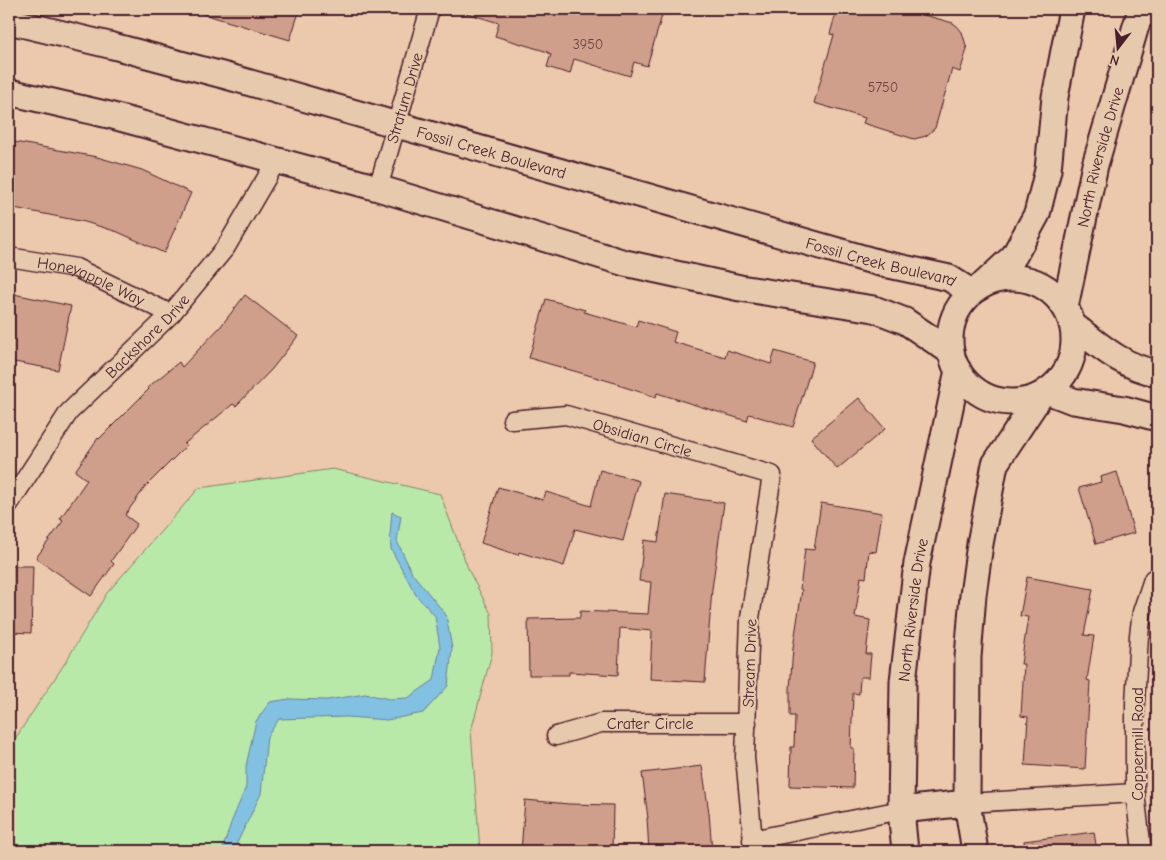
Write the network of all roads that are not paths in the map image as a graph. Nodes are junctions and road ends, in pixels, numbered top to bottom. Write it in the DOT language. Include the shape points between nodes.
graph roads {
  1 [pos="430,9"];
  2 [pos="1072,9"];
  3 [pos="1146,17"];
  4 [pos="9,21"];
  5 [pos="9,92"];
  6 [pos="396,125"];
  7 [pos="277,160"];
  8 [pos="378,188"];
  9 [pos="9,257"];
  10 [pos="977,288"];
  11 [pos="171,314"];
  12 [pos="1069,316"];
  13 [pos="954,361"];
  14 [pos="1157,373"];
  15 [pos="1043,394"];
  16 [pos="1157,418"];
  17 [pos="512,420"];
  18 [pos="772,475"];
  19 [pos="9,504"];
  20 [pos="1155,580"];
  21 [pos="747,724"];
  22 [pos="556,736"];
  23 [pos="1135,793"];
  24 [pos="967,803"];
  25 [pos="901,810"];
  26 [pos="753,846"];
  27 [pos="905,851"];
  28 [pos="975,851"];
  29 [pos="1142,851"];
  1 -- 6 [label="street, Stratum Drive"];
  2 -- 10 [label="main road" via="1055,97 1048,170 1037,214 1014,256"];
  3 -- 12 [label="main road, North Riverside Drive" via="1096,165"];
  4 -- 6 [label="main road, Fossil Creek Boulevard" via="217,73"];
  5 -- 7 [label="main road" via="109,114"];
  6 -- 8 [label="street, Stratum Drive"];
  6 -- 10 [label="main road, Fossil Creek Boulevard"];
  7 -- 8 [label="main road"];
  7 -- 11 [label="street, Backshore Drive" via="226,247"];
  8 -- 13 [label="main road" via="625,263 740,288 874,309 905,321"];
  9 -- 11 [label="street, Honeyapple Way" via="76,268"];
  10 -- 12 [label="main road" via="1001,278 1038,282 1053,293"];
  10 -- 13 [label="main road" via="960,304 953,319 949,335"];
  11 -- 19 [label="street, Backshore Drive" via="69,412"];
  12 -- 14 [label="main road" via="1114,358"];
  12 -- 15 [label="main road" via="1075,340 1072,355 1063,375"];
  13 -- 15 [label="main road" via="969,385 985,396 1003,401 1022,401"];
  13 -- 25 [label="main road, North Riverside Drive" via="917,562 903,681"];
  15 -- 16 [label="main road"];
  15 -- 24 [label="main road" via="996,464 980,544 968,657"];
  17 -- 18 [label="street, Obsidian Circle" via="566,415"];
  18 -- 21 [label="street, Stream Drive" via="750,618"];
  20 -- 23 [label="street, Coppermill Road" via="1142,612 1139,635"];
  21 -- 22 [label="street, Crater Circle" via="601,723"];
  21 -- 26 [label="street, Stream Drive" via="745,757"];
  23 -- 24 [label="street"];
  23 -- 29 [label="street, Coppermill Road"];
  24 -- 25 [label="main road"];
  24 -- 28 [label="main road"];
  25 -- 26 [label="street"];
  25 -- 27 [label="main road, North Riverside Drive"];
}
